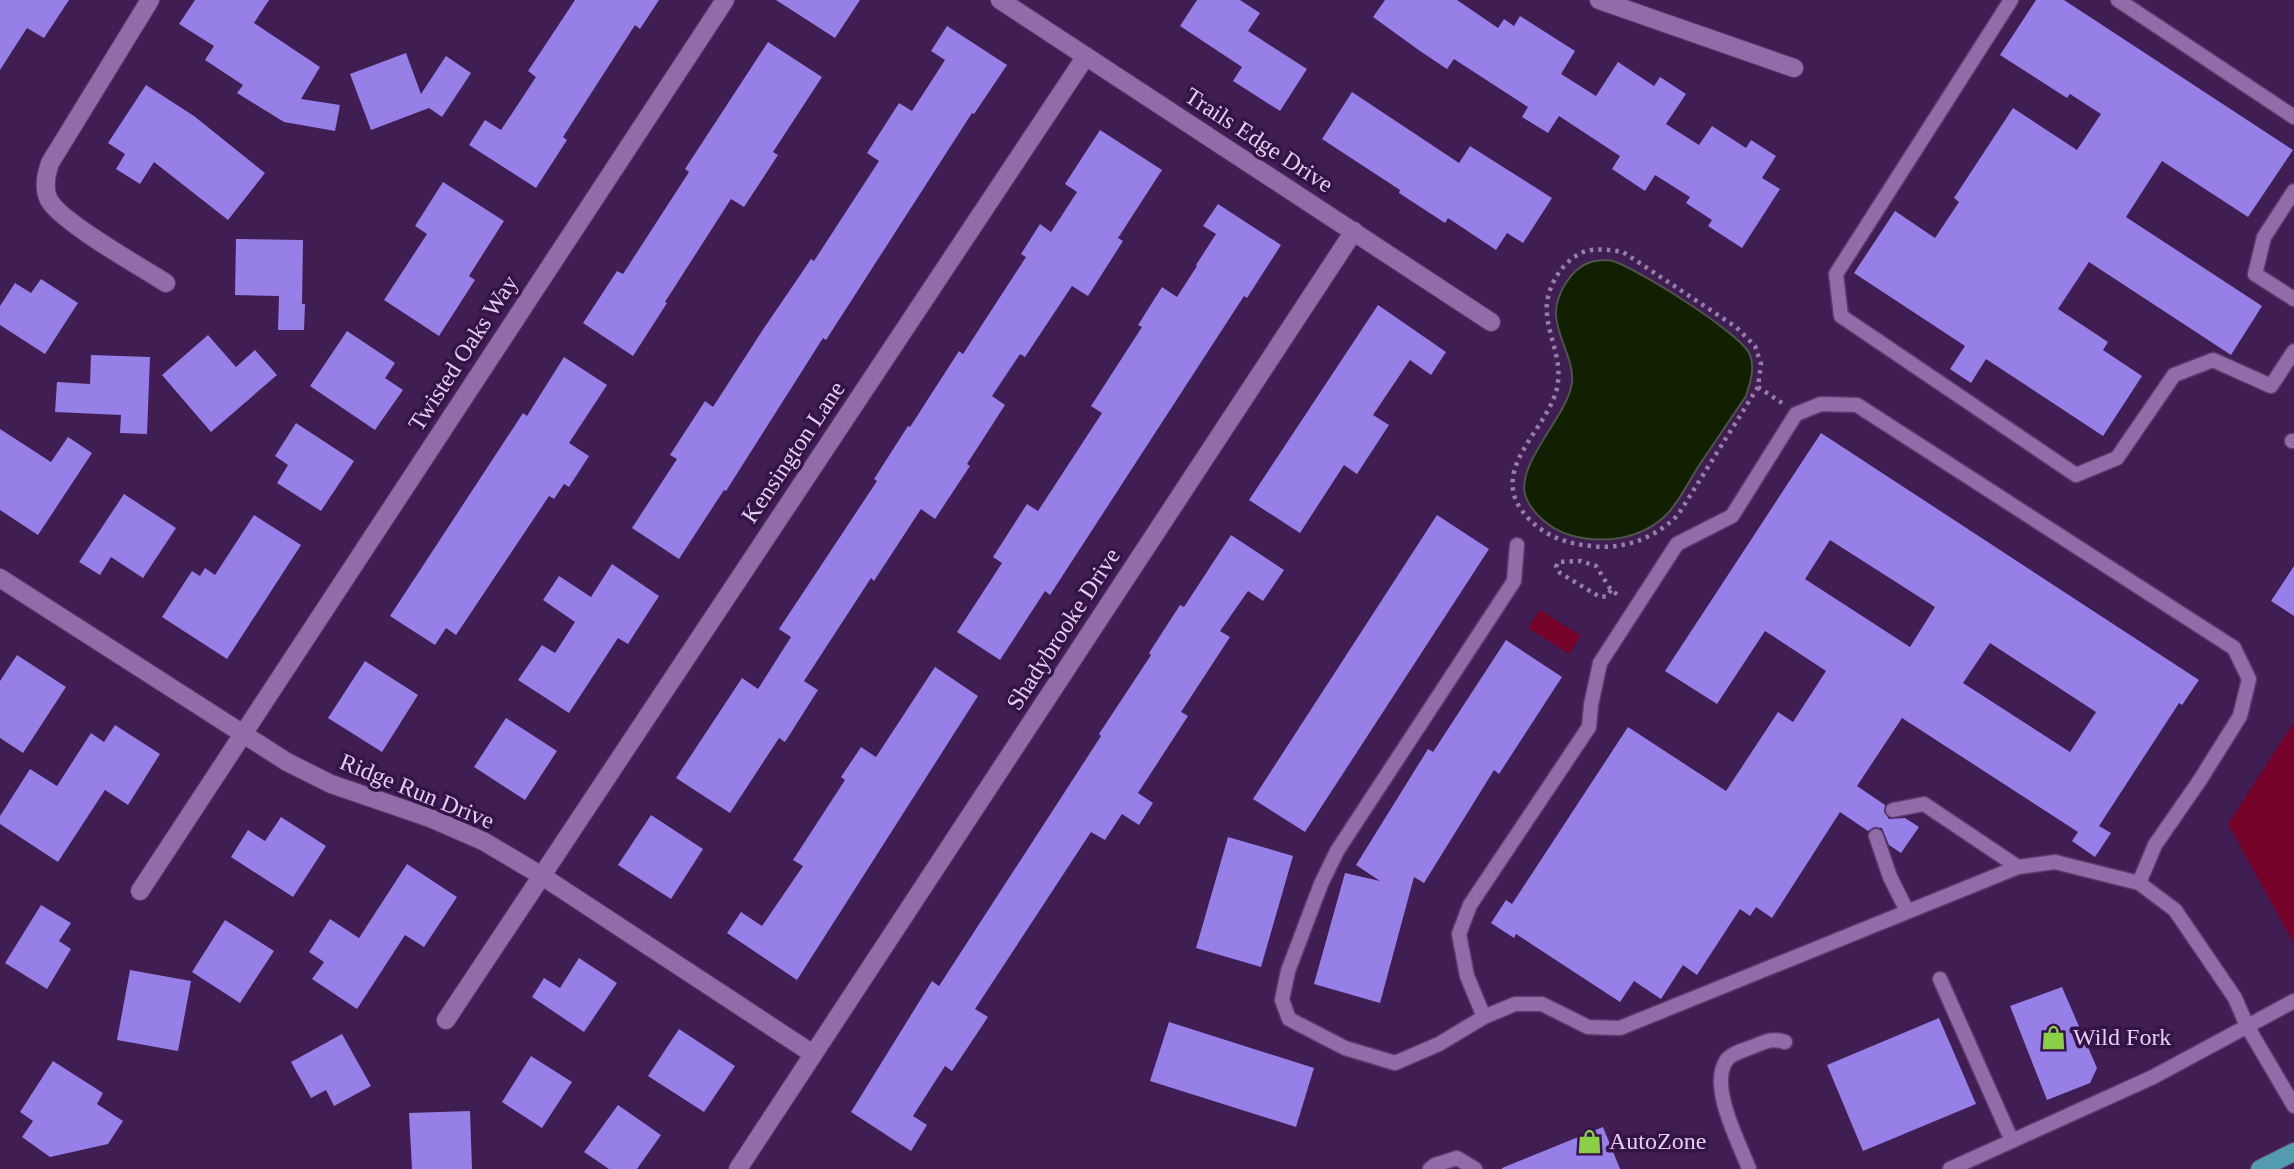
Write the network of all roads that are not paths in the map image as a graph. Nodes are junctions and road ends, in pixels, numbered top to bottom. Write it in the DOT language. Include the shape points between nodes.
graph roads {
  1 [pos="150,0"];
  2 [pos="725,0"];
  3 [pos="1000,0"];
  4 [pos="1599,0"];
  5 [pos="2011,0"];
  6 [pos="2118,0"];
  7 [pos="1086,56"];
  8 [pos="1794,68"];
  9 [pos="2294,117"];
  10 [pos="2294,191"];
  11 [pos="1354,232"];
  12 [pos="166,283"];
  13 [pos="2294,299"];
  14 [pos="1491,321"];
  15 [pos="2294,351"];
  16 [pos="1517,545"];
  17 [pos="0,578"];
  18 [pos="242,734"];
  19 [pos="1894,810"];
  20 [pos="1875,836"];
  21 [pos="2018,867"];
  22 [pos="542,876"];
  23 [pos="2139,883"];
  24 [pos="140,891"];
  25 [pos="1907,911"];
  26 [pos="1940,979"];
  27 [pos="2294,1001"];
  28 [pos="1484,1017"];
  29 [pos="446,1020"];
  30 [pos="2247,1026"];
  31 [pos="1785,1042"];
  32 [pos="813,1054"];
  33 [pos="2294,1106"];
  34 [pos="2012,1142"];
  35 [pos="2294,1152"];
  36 [pos="738,1169"];
  37 [pos="1430,1169"];
  38 [pos="1475,1169"];
  39 [pos="1749,1169"];
  40 [pos="1950,1169"];
  41 [pos="2260,1169"];
  1 -- 12 [label="street" via="50,163 46,192 50,203 67,219"];
  2 -- 18 [label="street, Twisted Oaks Way"];
  3 -- 7 [label="street, Trails Edge Drive"];
  4 -- 8 [label="street"];
  5 -- 15 [label="lane" via="1836,274 1841,316 2076,475 2116,458 2174,375 2213,360 2271,386"];
  6 -- 9 [label="lane"];
  7 -- 11 [label="street, Trails Edge Drive"];
  7 -- 22 [label="street, Kensington Lane"];
  10 -- 13 [label="lane" via="2264,237 2255,274"];
  11 -- 14 [label="street, Trails Edge Drive"];
  11 -- 32 [label="street, Shadybrooke Drive"];
  16 -- 28 [label="lane" via="1514,581 1337,851 1288,971 1282,1000 1289,1018 1345,1048 1395,1063"];
  17 -- 18 [label="street, Ridge Run Drive"];
  18 -- 22 [label="street, Ridge Run Drive" via="331,784 483,841"];
  18 -- 24 [label="street, Twisted Oaks Way"];
  19 -- 21 [label="lane" via="1924,804"];
  20 -- 25 [label="lane"];
  21 -- 23 [label="lane" via="2055,862"];
  21 -- 25 [label="lane"];
  22 -- 29 [label="street, Kensington Lane"];
  22 -- 32 [label="street, Ridge Run Drive"];
  23 -- 28 [label="lane" via="2155,845 2240,716 2249,679 2234,648 1857,405 1821,404 1797,414 1732,516 1677,544 1600,663 1589,727 1470,905 1459,934 1467,976"];
  23 -- 30 [label="lane" via="2175,910 2235,998"];
  25 -- 28 [label="lane" via="1620,1028 1588,1027 1542,1004 1515,1004"];
  26 -- 34 [label="lane"];
  27 -- 30 [label="lane"];
  30 -- 33 [label="lane"];
  30 -- 34 [label="lane" via="2152,1077"];
  31 -- 39 [label="lane" via="1774,1038 1727,1058 1721,1072 1720,1091"];
  32 -- 36 [label="street, Shadybrooke Drive"];
  34 -- 40 [label="lane"];
  35 -- 41 [label="main road"];
  37 -- 38 [label="lane" via="1457,1158"];
}
